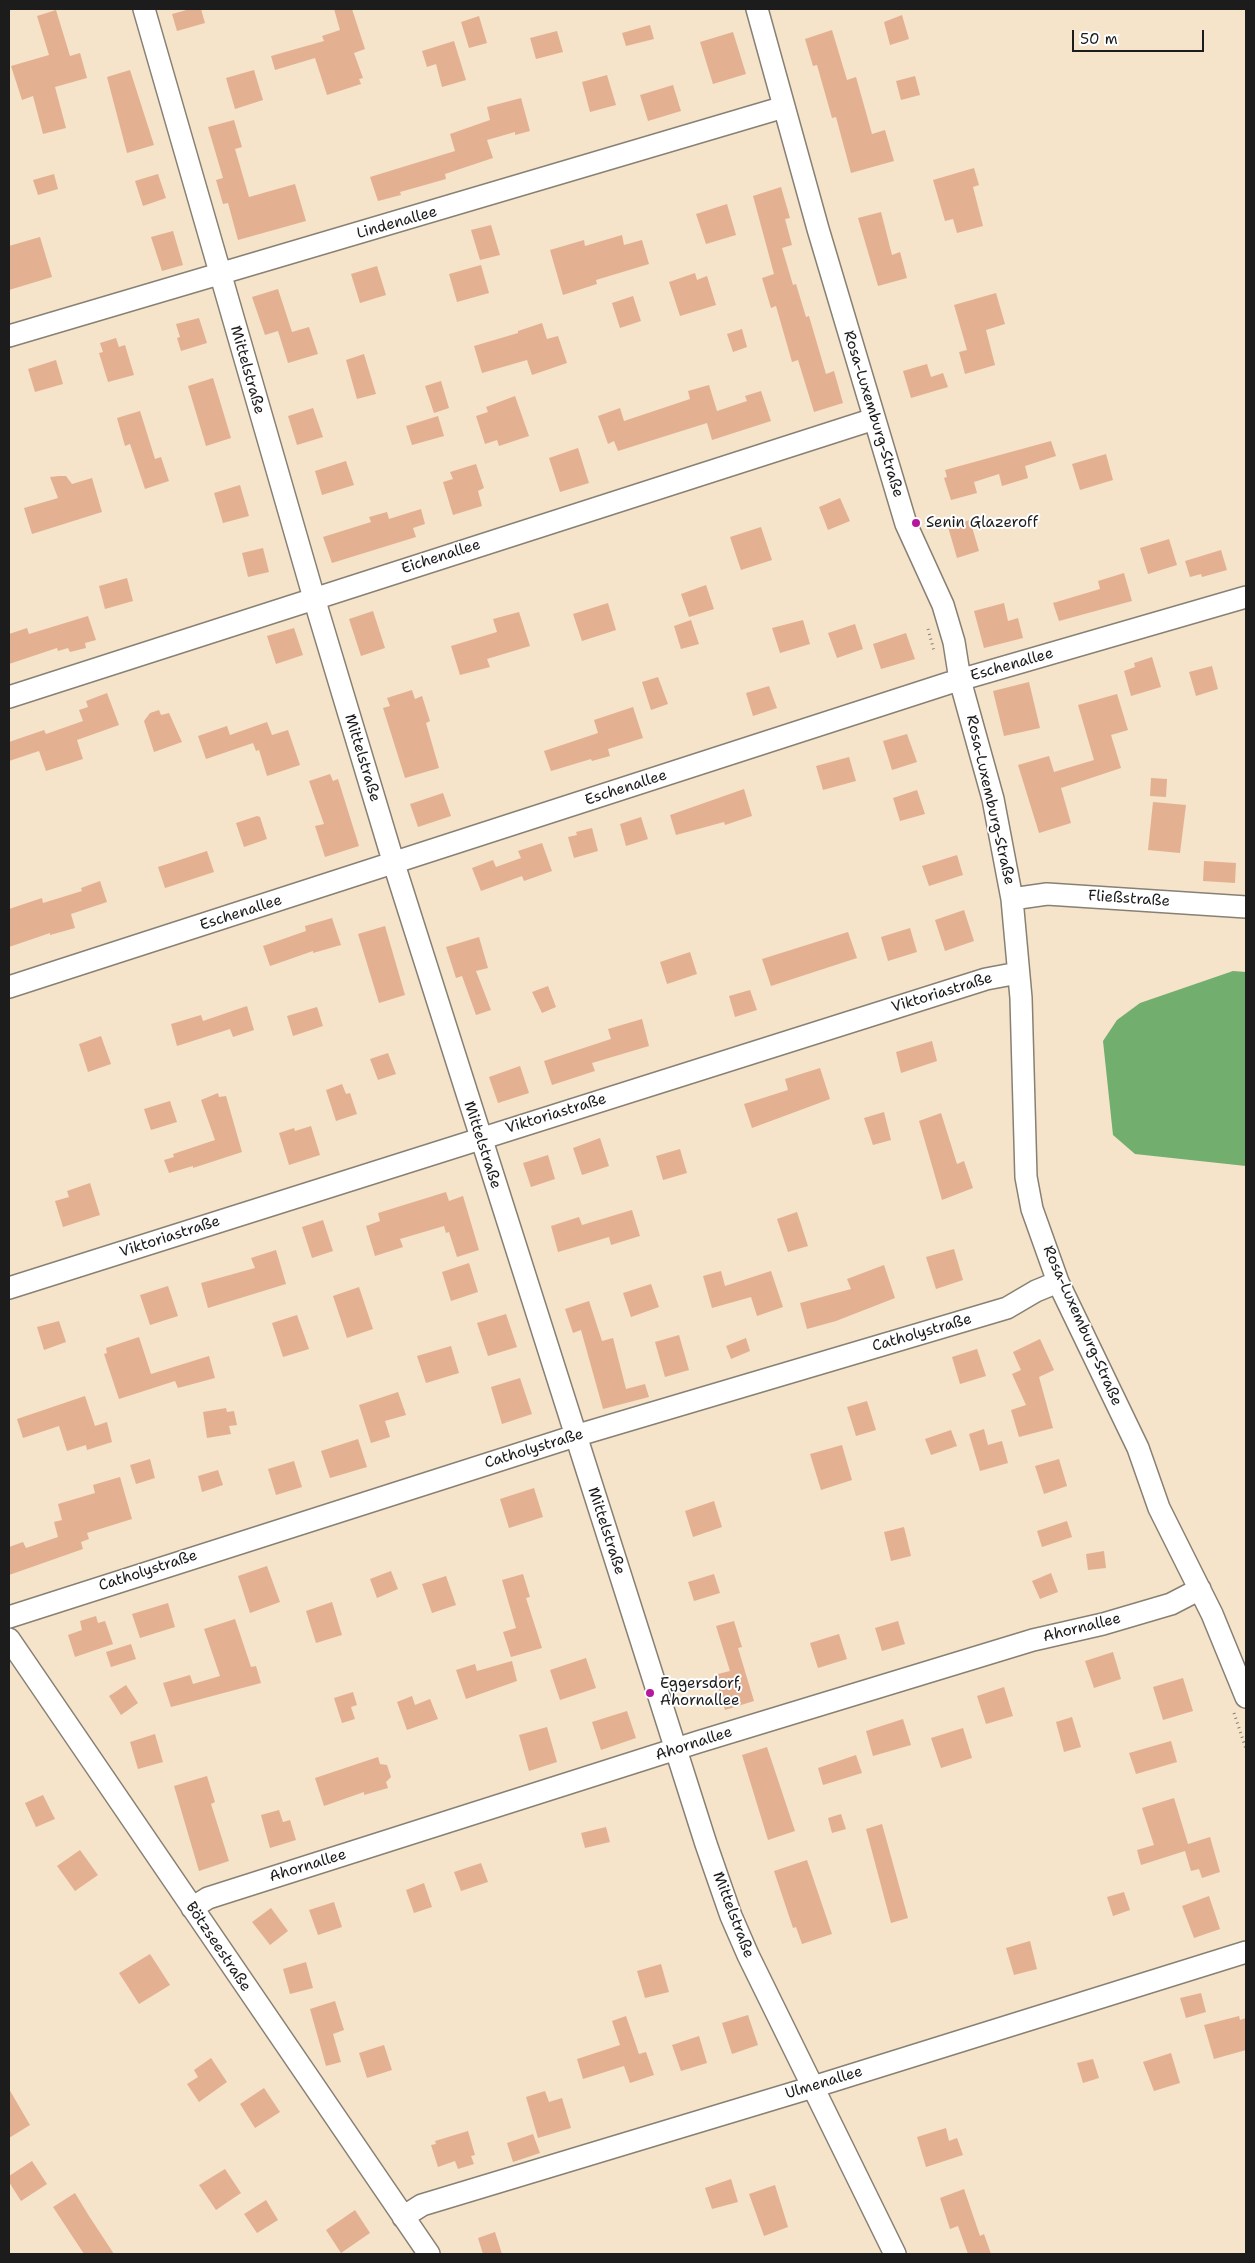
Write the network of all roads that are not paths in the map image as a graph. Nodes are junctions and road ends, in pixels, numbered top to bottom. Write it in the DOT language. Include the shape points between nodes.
graph roads {
  1 [pos="144,9"];
  2 [pos="757,9"];
  3 [pos="784,107"];
  4 [pos="220,273"];
  5 [pos="9,336"];
  6 [pos="874,419"];
  7 [pos="314,598"];
  8 [pos="1246,598"];
  9 [pos="960,680"];
  10 [pos="9,697"];
  11 [pos="394,864"];
  12 [pos="1012,899"];
  13 [pos="1246,907"];
  14 [pos="1018,974"];
  15 [pos="9,988"];
  16 [pos="480,1138"];
  17 [pos="1058,1282"];
  18 [pos="9,1288"];
  19 [pos="575,1436"];
  20 [pos="1200,1589"];
  21 [pos="9,1617"];
  22 [pos="9,1639"];
  23 [pos="1246,1697"];
  24 [pos="676,1750"];
  25 [pos="192,1908"];
  26 [pos="1246,1952"];
  27 [pos="813,2087"];
  28 [pos="404,2217"];
  29 [pos="429,2254"];
  30 [pos="895,2254"];
  1 -- 4 [label="street, Mittelstraße"];
  2 -- 3 [label="street, Rosa-Luxemburg-Straße"];
  3 -- 4 [label="street, Lindenallee" via="437,212"];
  3 -- 6 [label="street, Rosa-Luxemburg-Straße"];
  4 -- 5 [label="street, Lindenallee"];
  4 -- 7 [label="street, Mittelstraße"];
  6 -- 7 [label="street, Eichenallee"];
  6 -- 9 [label="street, Rosa-Luxemburg-Straße" via="906,524 943,605 954,642"];
  7 -- 10 [label="street, Eichenallee"];
  7 -- 11 [label="street, Mittelstraße"];
  8 -- 9 [label="street, Eschenallee"];
  9 -- 11 [label="street, Eschenallee"];
  9 -- 12 [label="street, Rosa-Luxemburg-Straße" via="992,799"];
  11 -- 15 [label="street, Eschenallee"];
  11 -- 16 [label="street, Mittelstraße"];
  12 -- 13 [label="street, Fließstraße" via="1047,894"];
  12 -- 14 [label="street, Rosa-Luxemburg-Straße"];
  14 -- 16 [label="street, Viktoriastraße" via="986,979"];
  14 -- 17 [label="street, Rosa-Luxemburg-Straße" via="1026,1177 1032,1209"];
  16 -- 18 [label="street, Viktoriastraße"];
  16 -- 19 [label="street, Mittelstraße"];
  17 -- 19 [label="street, Catholystraße" via="1007,1308"];
  17 -- 20 [label="street, Rosa-Luxemburg-Straße" via="1138,1448 1170,1534"];
  19 -- 21 [label="street, Catholystraße"];
  19 -- 24 [label="street, Mittelstraße"];
  20 -- 23 [label="street, Rosa-Luxemburg-Straße"];
  20 -- 24 [label="street, Ahornallee" via="1171,1604 1033,1640"];
  22 -- 25 [label="street, Bötzseestraße"];
  24 -- 25 [label="street, Ahornallee" via="208,1898"];
  24 -- 27 [label="street, Mittelstraße" via="731,1916"];
  25 -- 28 [label="street, Bötzseestraße"];
  26 -- 27 [label="street, Ulmenallee"];
  27 -- 28 [label="street, Ulmenallee" via="422,2205"];
  27 -- 30 [label="street, Mittelstraße"];
  28 -- 29 [label="street, Bötzseestraße"];
}
